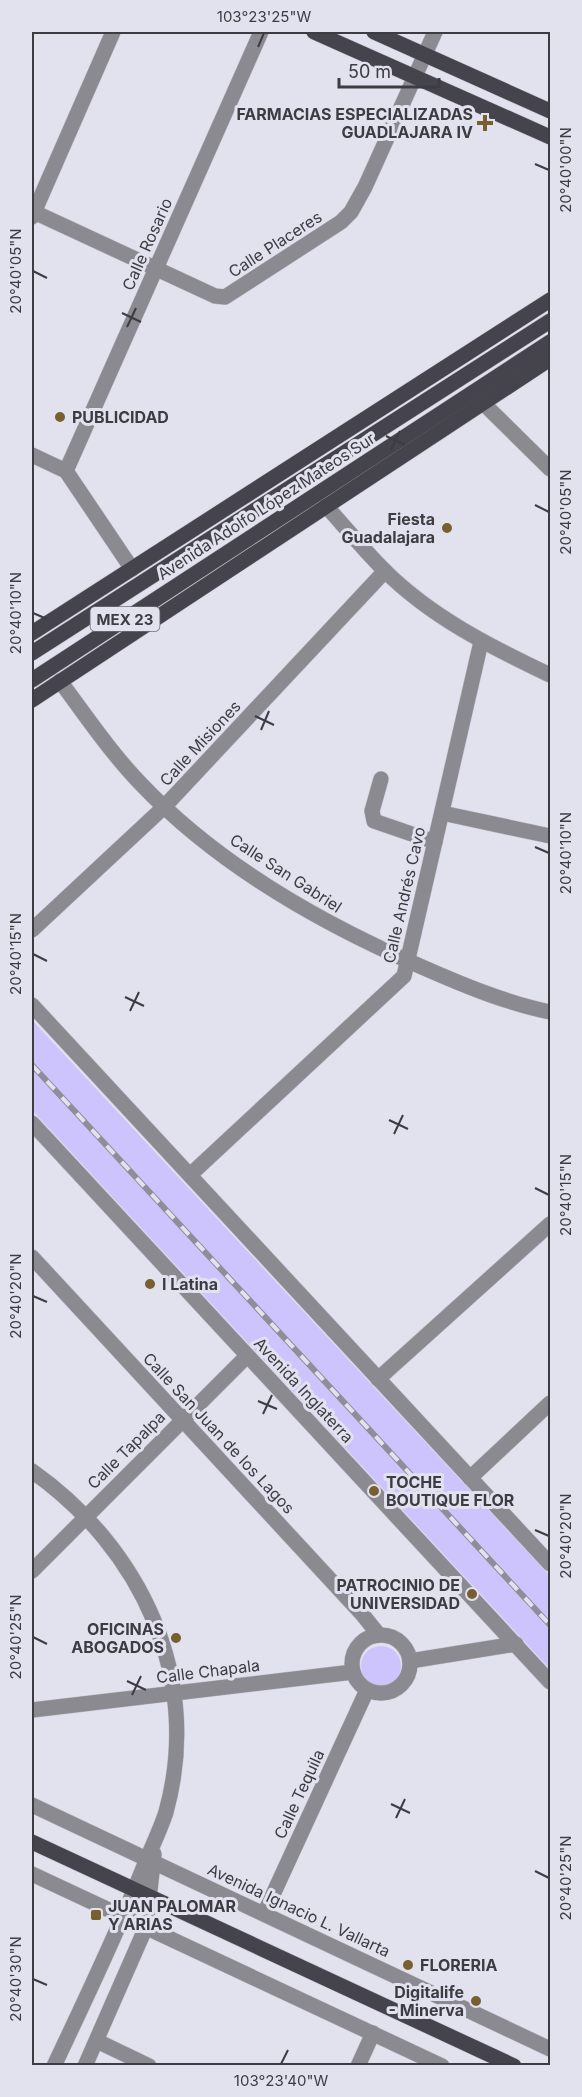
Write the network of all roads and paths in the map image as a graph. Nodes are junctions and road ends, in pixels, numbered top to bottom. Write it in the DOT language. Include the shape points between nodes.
graph roads {
  1 [pos="113,32"];
  2 [pos="261,32"];
  3 [pos="314,32"];
  4 [pos="374,32"];
  5 [pos="435,32"];
  6 [pos="425,55"];
  7 [pos="415,76"];
  8 [pos="550,111"];
  9 [pos="550,137"];
  10 [pos="33,215"];
  11 [pos="155,269"];
  12 [pos="550,300"];
  13 [pos="550,321"];
  14 [pos="550,342"];
  15 [pos="550,359"];
  16 [pos="483,403"];
  17 [pos="32,455"];
  18 [pos="550,469"];
  19 [pos="66,471"];
  20 [pos="259,486"];
  21 [pos="326,506"];
  22 [pos="296,526"];
  23 [pos="206,542"];
  24 [pos="218,558"];
  25 [pos="132,569"];
  26 [pos="385,571"];
  27 [pos="32,633"];
  28 [pos="481,642"];
  29 [pos="32,653"];
  30 [pos="550,675"];
  31 [pos="32,680"];
  32 [pos="60,681"];
  33 [pos="32,700"];
  34 [pos="381,779"];
  35 [pos="164,807"];
  36 [pos="442,813"];
  37 [pos="550,836"];
  38 [pos="435,842"];
  39 [pos="32,930"];
  40 [pos="409,962"];
  41 [pos="32,1005"];
  42 [pos="550,1012"];
  43 [pos="32,1123"];
  44 [pos="190,1175"];
  45 [pos="550,1224"];
  46 [pos="32,1257"];
  47 [pos="247,1356"];
  48 [pos="378,1379"];
  49 [pos="550,1403"];
  50 [pos="182,1420"];
  51 [pos="32,1471"];
  52 [pos="470,1478"];
  53 [pos="85,1516"];
  54 [pos="550,1564"];
  55 [pos="32,1571"];
  56 [pos="379,1635"];
  57 [pos="516,1644"];
  58 [pos="410,1661"];
  59 [pos="353,1672"];
  60 [pos="550,1682"];
  61 [pos="367,1690"];
  62 [pos="172,1693"];
  63 [pos="32,1710"];
  64 [pos="32,1805"];
  65 [pos="32,1842"];
  66 [pos="150,1860"];
  67 [pos="32,1874"];
  68 [pos="134,1890"];
  69 [pos="151,1898"];
  70 [pos="264,1914"];
  71 [pos="125,1917"];
  72 [pos="147,1927"];
  73 [pos="373,2033"];
  74 [pos="97,2041"];
  75 [pos="550,2049"];
  76 [pos="54,2066"];
  77 [pos="85,2066"];
  78 [pos="149,2066"];
  79 [pos="358,2066"];
  80 [pos="442,2066"];
  81 [pos="514,2066"];
  1 -- 10 [label="street"];
  2 -- 11 [label="street, Calle Rosario"];
  3 -- 7 [label="main road"];
  4 -- 6 [label="main road"];
  5 -- 6 [label="street, Calle Placeres"];
  6 -- 7 [label="street, Calle Placeres"];
  6 -- 8 [label="main road"];
  7 -- 9 [label="main road"];
  7 -- 11 [label="street, Calle Placeres" via="365,187 342,222 225,297"];
  10 -- 11 [label="street, Calle Placeres"];
  11 -- 19 [label="street, Calle Rosario"];
  12 -- 20 [label="main road, Avenida Adolfo López Mateos Sur"];
  13 -- 23 [label="main road, Avenida Adolfo López Mateos Sur / MEX 23"];
  14 -- 24 [label="main road, Avenida Adolfo López Mateos Sur / MEX 23"];
  15 -- 16 [label="main road, Avenida Adolfo López Mateos Sur"];
  16 -- 18 [label="street"];
  16 -- 21 [label="main road, Avenida Adolfo López Mateos Sur"];
  17 -- 19 [label="street"];
  19 -- 25 [label="street"];
  20 -- 23 [label="main road"];
  20 -- 25 [label="main road, Avenida Adolfo López Mateos Sur"];
  21 -- 22 [label="main road, Avenida Adolfo López Mateos Sur"];
  21 -- 26 [label="street"];
  22 -- 24 [label="main road"];
  22 -- 32 [label="main road, Avenida Adolfo López Mateos Sur"];
  23 -- 29 [label="main road, Avenida Adolfo López Mateos Sur / MEX 23"];
  24 -- 31 [label="main road, Avenida Adolfo López Mateos Sur / MEX 23"];
  25 -- 27 [label="main road, Avenida Adolfo López Mateos Sur"];
  26 -- 28 [label="street"];
  26 -- 35 [label="street, Calle Misiones"];
  28 -- 30 [label="street"];
  28 -- 36 [label="street, Calle Andrés Cavo"];
  32 -- 33 [label="main road, Avenida Adolfo López Mateos Sur"];
  32 -- 35 [label="street, Calle San Gabriel" via="115,754"];
  34 -- 38 [label="street" via="372,811 374,821"];
  35 -- 39 [label="street, Calle Misiones"];
  35 -- 40 [label="street, Calle San Gabriel" via="220,854 279,893 341,930"];
  36 -- 37 [label="street"];
  36 -- 38 [label="street, Calle Andrés Cavo"];
  38 -- 40 [label="street, Calle Andrés Cavo"];
  40 -- 42 [label="street, Calle San Gabriel" via="478,990"];
  40 -- 44 [label="street, Calle Andrés Cavo" via="398,984"];
  41 -- 44 [label="street"];
  43 -- 47 [label="street, Avenida Inglaterra"];
  44 -- 48 [label="street"];
  45 -- 48 [label="street"];
  46 -- 50 [label="street, Calle San Juan de los Lagos"];
  47 -- 50 [label="street, Calle Tapalpa"];
  47 -- 57 [label="street, Avenida Inglaterra"];
  48 -- 52 [label="street"];
  49 -- 52 [label="street"];
  50 -- 53 [label="street, Calle Tapalpa"];
  50 -- 56 [label="street, Calle San Juan de los Lagos"];
  51 -- 53 [label="street"];
  52 -- 54 [label="street"];
  53 -- 55 [label="street, Calle Tapalpa"];
  53 -- 62 [label="street" via="124,1564 156,1621"];
  56 -- 58 [label="street" via="403,1645"];
  56 -- 59 [label="street" via="357,1647"];
  57 -- 58 [label="street"];
  57 -- 60 [label="street, Avenida Inglaterra"];
  58 -- 61 [label="street" via="406,1678 393,1690"];
  59 -- 61 [label="street"];
  59 -- 62 [label="street, Calle Chapala"];
  61 -- 70 [label="street, Calle Tequila"];
  62 -- 63 [label="street, Calle Chapala"];
  62 -- 66 [label="street" via="175,1769"];
  64 -- 66 [label="street, Avenida Ignacio L. Vallarta"];
  65 -- 68 [label="main road"];
  66 -- 68 [label="street"];
  66 -- 69 [label="street"];
  66 -- 70 [label="street, Avenida Ignacio L. Vallarta"];
  67 -- 71 [label="street"];
  68 -- 69 [label="main road"];
  68 -- 71 [label="street"];
  69 -- 72 [label="street"];
  69 -- 81 [label="main road"];
  70 -- 75 [label="street, Avenida Ignacio L. Vallarta"];
  71 -- 72 [label="street"];
  71 -- 76 [label="street"];
  72 -- 73 [label="street"];
  72 -- 74 [label="street"];
  73 -- 79 [label="street"];
  73 -- 80 [label="street"];
  74 -- 77 [label="street"];
  74 -- 78 [label="street"];
}
